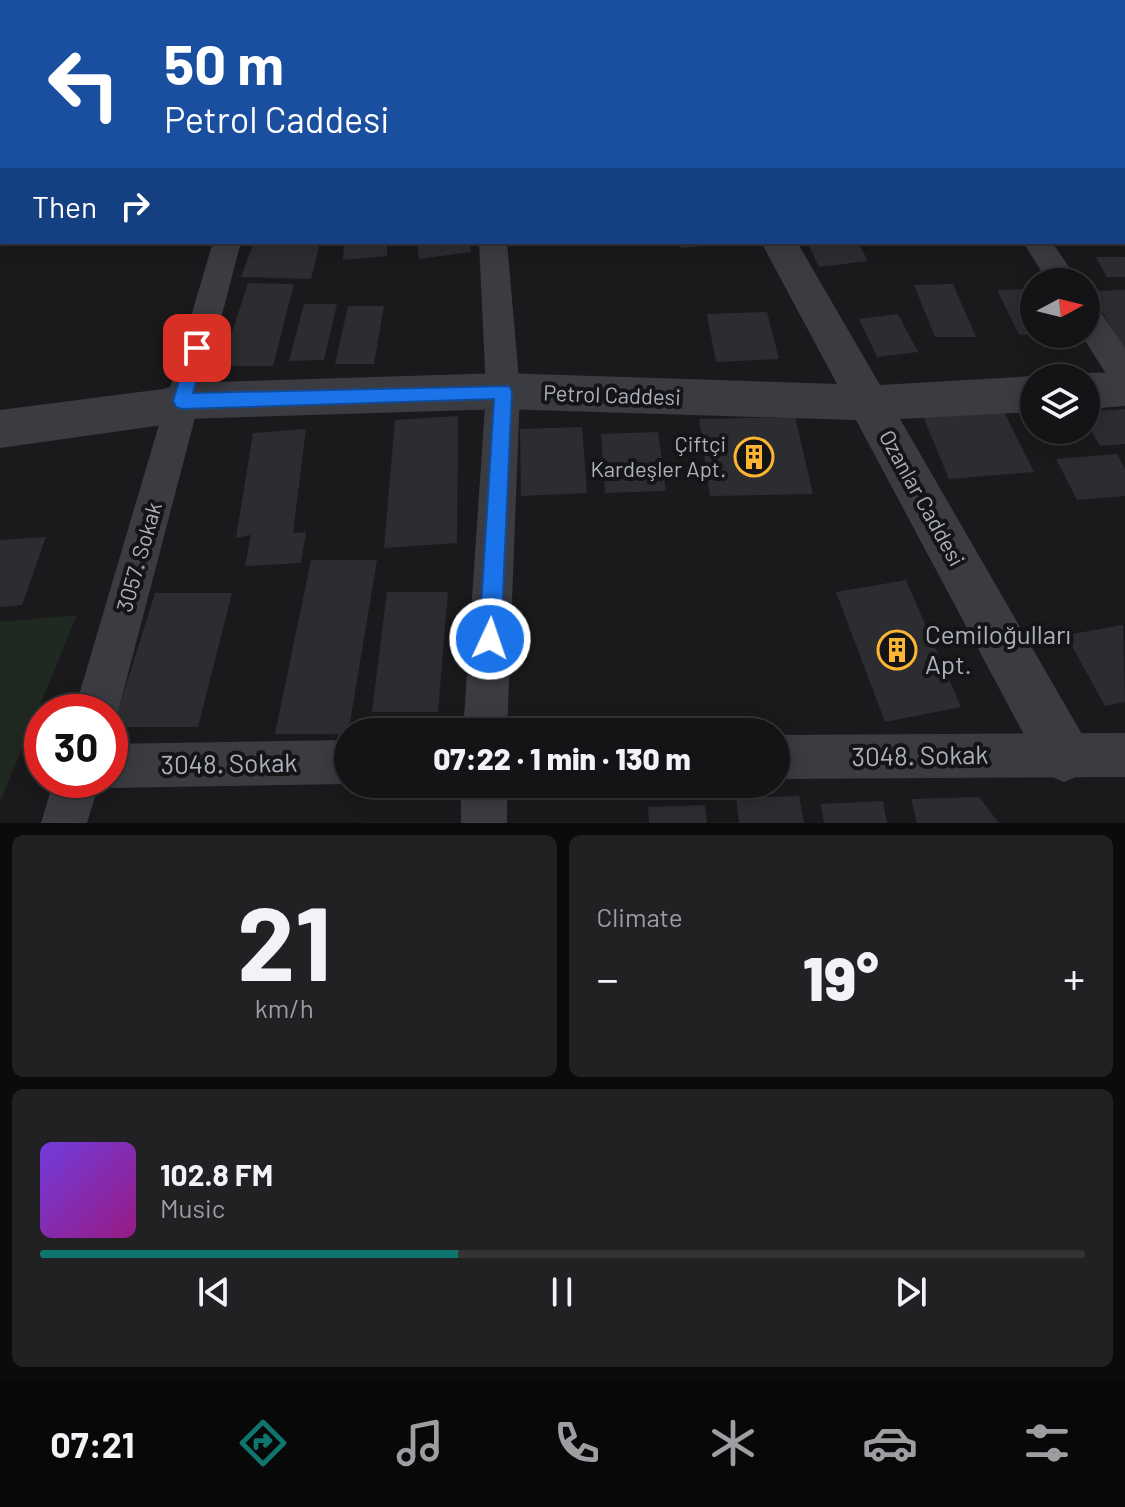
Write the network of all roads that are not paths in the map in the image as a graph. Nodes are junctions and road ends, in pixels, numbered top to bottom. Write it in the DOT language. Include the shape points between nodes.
graph roads {
  1 [pos="226,244"];
  2 [pos="493,244"];
  3 [pos="780,244"];
  4 [pos="1038,244"];
  5 [pos="1055,268"];
  6 [pos="1100,337"];
  7 [pos="1125,375"];
  8 [pos="1125,389"];
  9 [pos="1100,390"];
  10 [pos="503,391"];
  11 [pos="1020,395"];
  12 [pos="182,401"];
  13 [pos="869,403"];
  14 [pos="0,429"];
  15 [pos="101,694"];
  16 [pos="486,718"];
  17 [pos="1064,755"];
  18 [pos="1125,755"];
  19 [pos="790,757"];
  20 [pos="334,762"];
  21 [pos="128,766"];
  22 [pos="72,798"];
  23 [pos="484,798"];
  24 [pos="64,823"];
  25 [pos="484,823"];
  1 -- 12 [label="street, 3057. Sokak"];
  2 -- 10 [label="street"];
  3 -- 13 [label="street, Ozanlar Caddesi"];
  4 -- 5 [label="street"];
  6 -- 7 [label="street"];
  8 -- 9 [label="street"];
  10 -- 12 [label="street, Petrol Caddesi"];
  10 -- 13 [label="street, Petrol Caddesi"];
  10 -- 16 [label="street"];
  11 -- 13 [label="street, Petrol Caddesi"];
  12 -- 14 [label="street, Petrol Caddesi"];
  12 -- 15 [label="street, 3057. Sokak"];
  13 -- 17 [label="street, Ozanlar Caddesi"];
  17 -- 18 [label="street, 3048. Sokak"];
  17 -- 19 [label="street, 3048. Sokak"];
  20 -- 21 [label="street, 3048. Sokak"];
  22 -- 24 [label="street"];
  23 -- 25 [label="street"];
}
